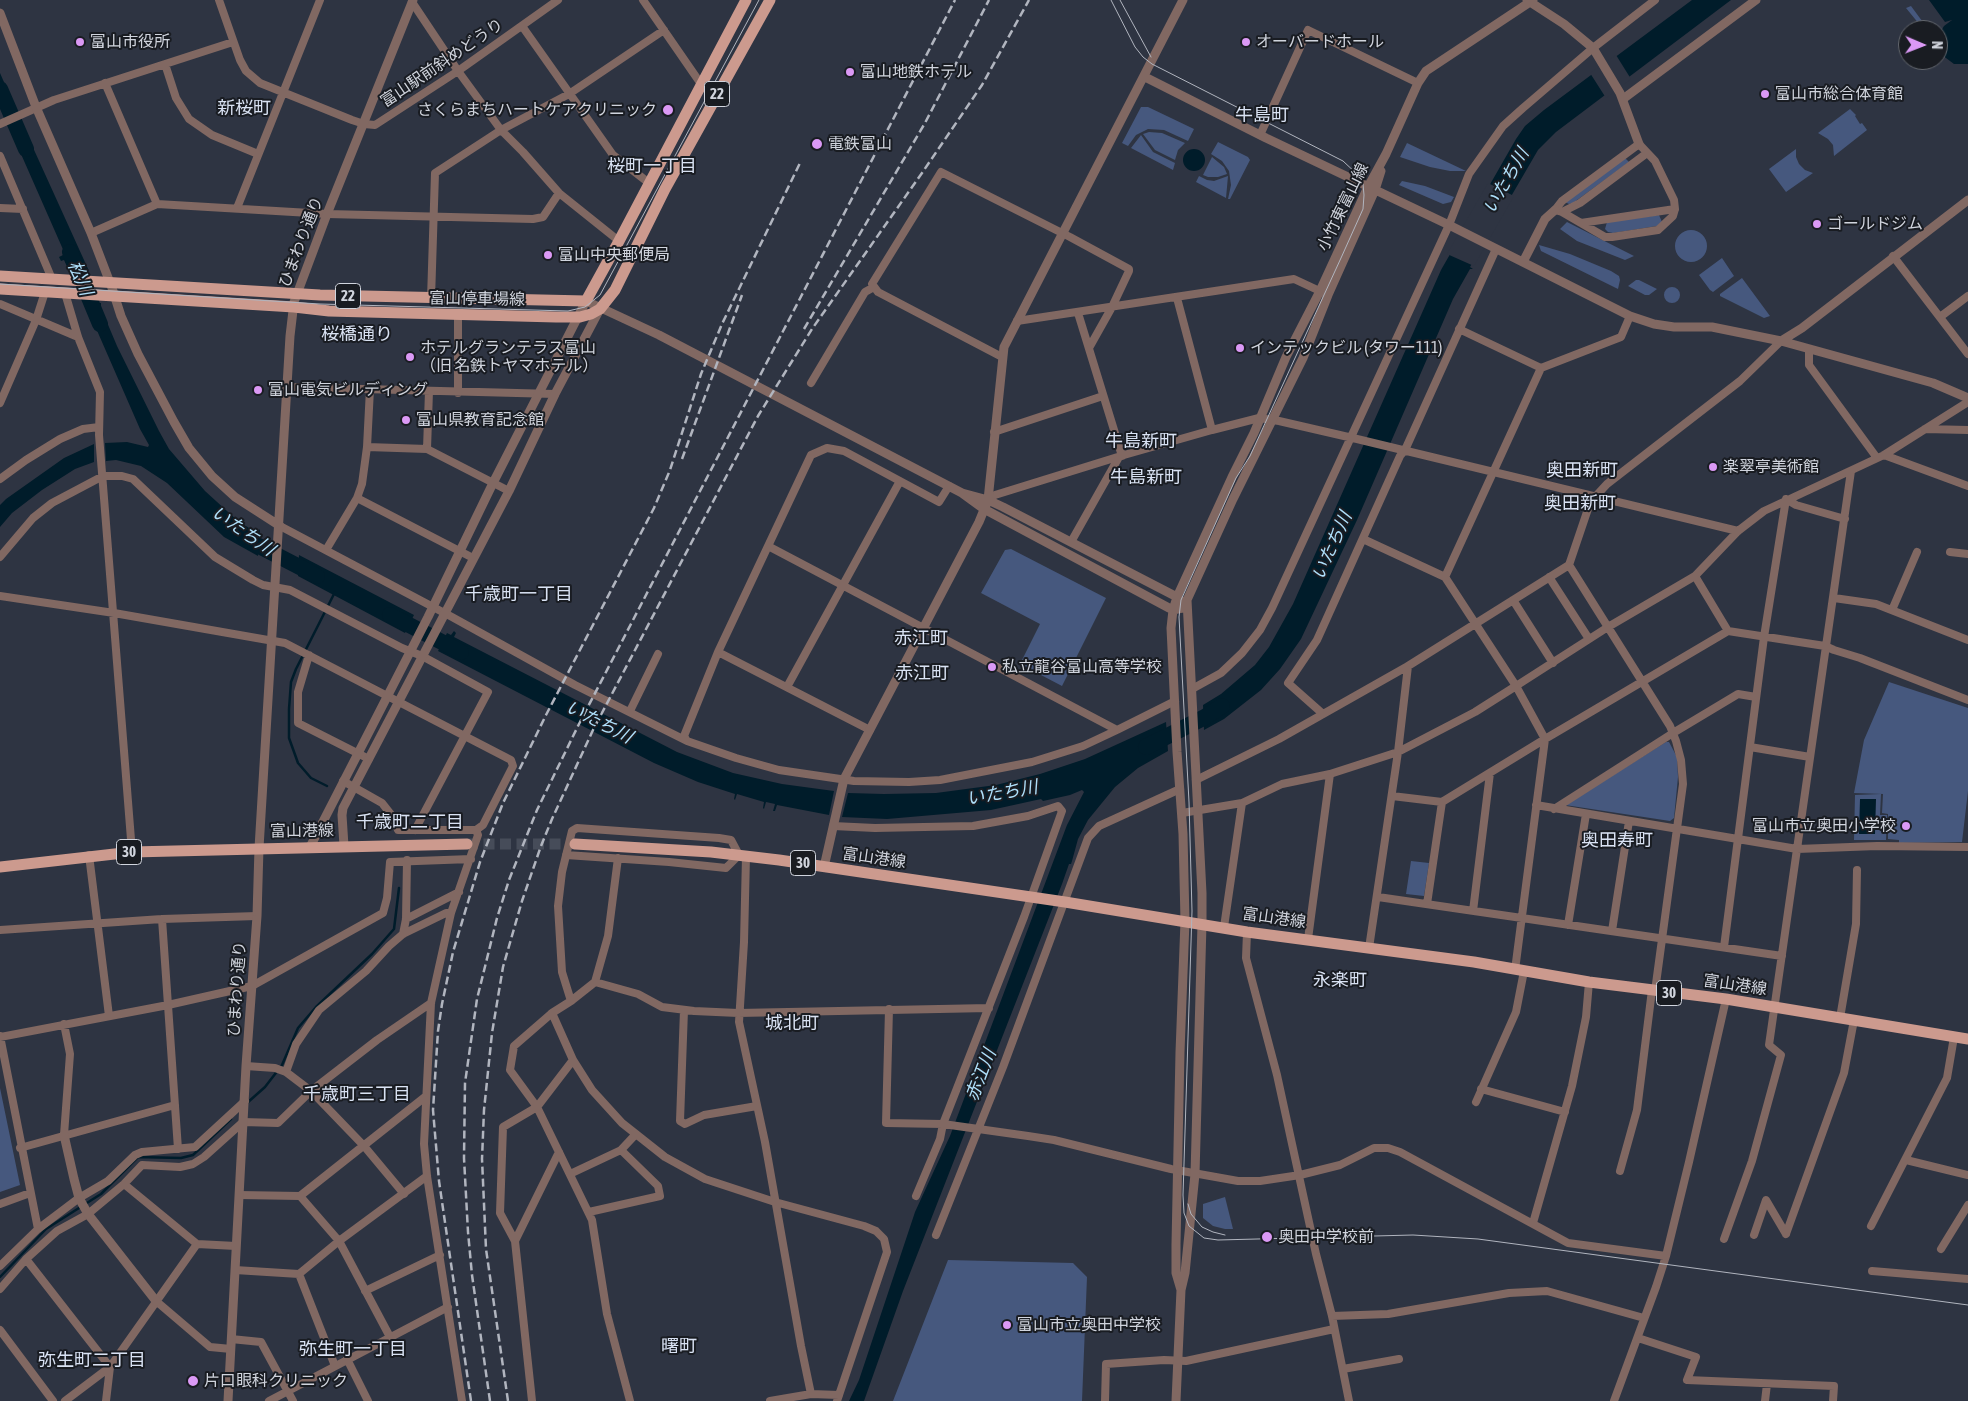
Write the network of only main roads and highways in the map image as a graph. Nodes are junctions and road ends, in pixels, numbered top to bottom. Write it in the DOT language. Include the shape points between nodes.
graph roads {
  1 [pos="746,0"];
  2 [pos="770,0"];
  3 [pos="0,276"];
  4 [pos="0,289"];
  5 [pos="467,844"];
  6 [pos="575,844"];
  7 [pos="0,867"];
  8 [pos="1968,1039"];
  1 -- 3 [label="main road, 富山停車場線 / 22" via="586,302 431,299"];
  2 -- 4 [label="main road, 富山停車場線 / 22" via="641,234 615,290 600,309 591,314 458,315 329,311"];
  5 -- 7 [label="main road, 富山港線 / 30" via="132,852"];
  6 -- 8 [label="main road, 富山港線 / 30" via="742,855 1247,932 1726,1000"];
}
